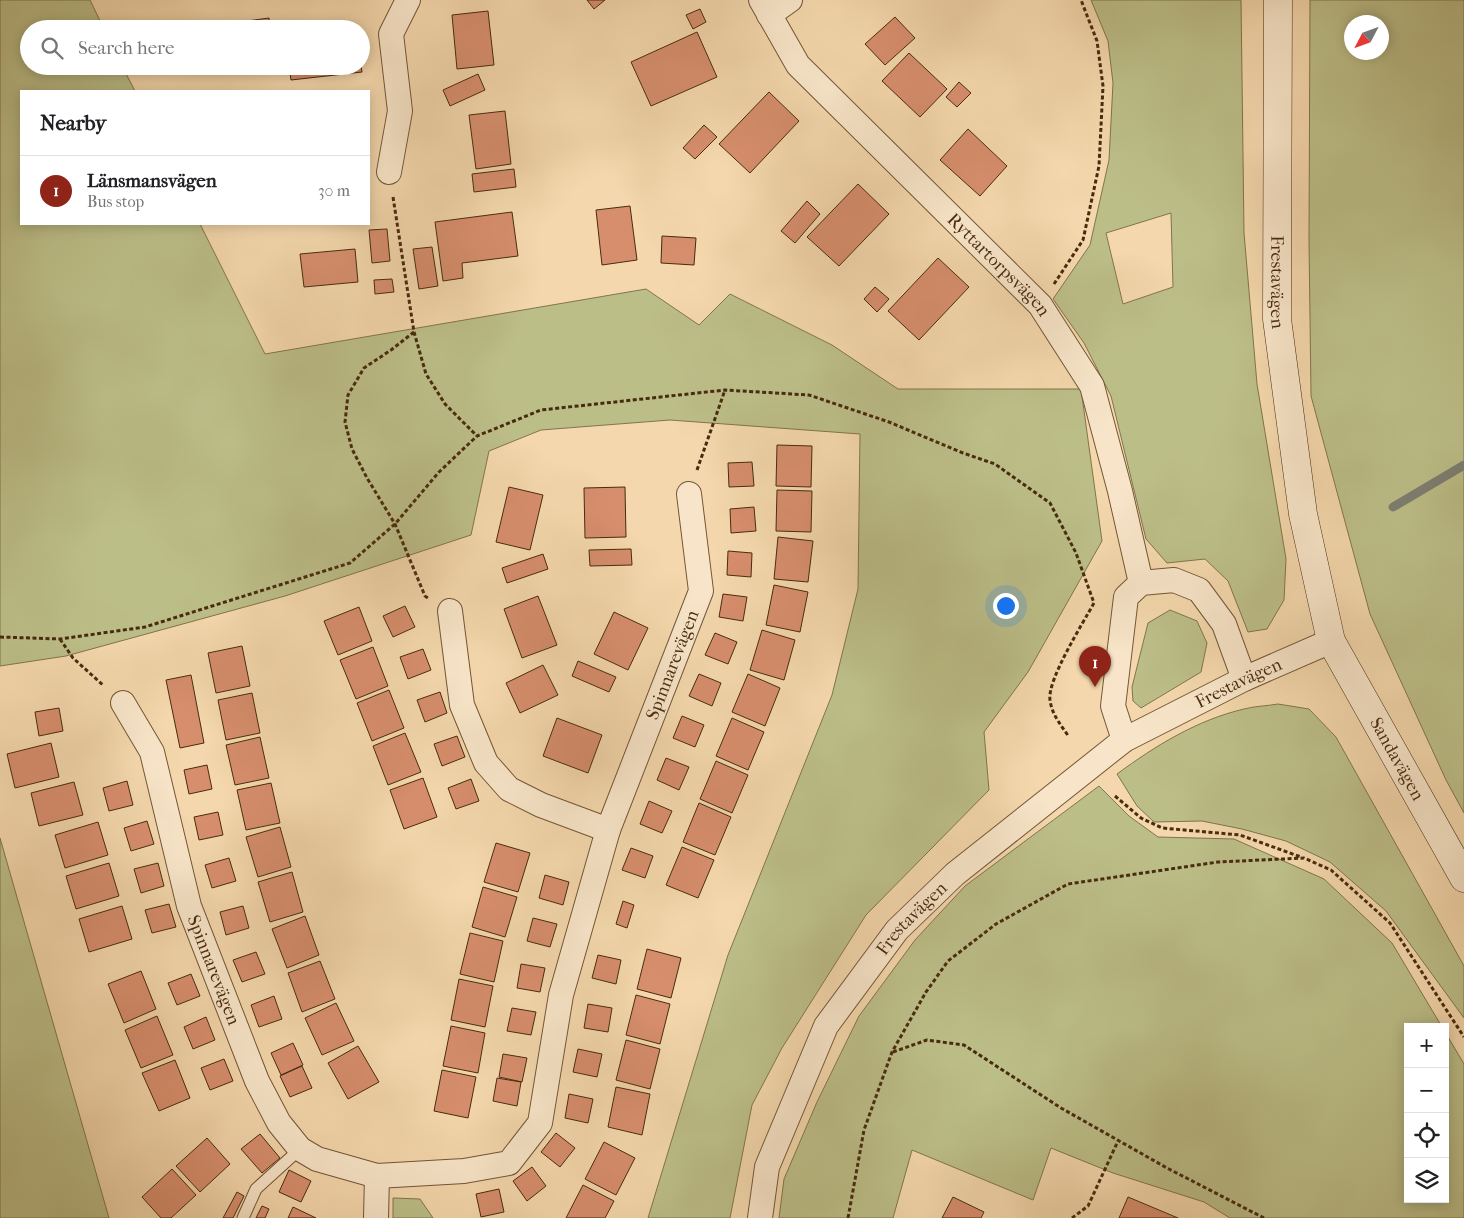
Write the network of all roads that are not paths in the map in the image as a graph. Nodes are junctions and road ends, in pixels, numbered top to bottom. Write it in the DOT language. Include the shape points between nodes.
graph roads {
  1 [pos="408,0"];
  2 [pos="790,0"];
  3 [pos="1278,0"];
  4 [pos="765,8"];
  5 [pos="389,172"];
  6 [pos="689,494"];
  7 [pos="1141,583"];
  8 [pos="450,611"];
  9 [pos="1331,641"];
  10 [pos="1244,679"];
  11 [pos="123,704"];
  12 [pos="1124,740"];
  13 [pos="608,830"];
  14 [pos="1464,878"];
  15 [pos="300,1149"];
  16 [pos="377,1176"];
  17 [pos="243,1218"];
  18 [pos="376,1218"];
  19 [pos="760,1218"];
  1 -- 5 [label="street" via="391,34 400,111"];
  2 -- 4 [label="street"];
  3 -- 9 [label="street, Frestavägen" via="1277,319 1303,514"];
  4 -- 7 [label="street, Ryttartorpsvägen" via="798,66 1040,305 1092,386"];
  6 -- 13 [label="street, Spinnarevägen" via="701,591"];
  7 -- 10 [label="street" via="1174,580 1199,590 1224,624"];
  7 -- 12 [label="street" via="1126,598 1113,706"];
  8 -- 13 [label="street" via="462,705 486,763 509,789 541,805"];
  9 -- 10 [label="street, Frestavägen"];
  9 -- 14 [label="street, Sandavägen"];
  10 -- 12 [label="street, Frestavägen"];
  11 -- 15 [label="street, Spinnarevägen" via="152,752 189,906 257,1081 279,1123"];
  12 -- 19 [label="street, Frestavägen" via="954,874 897,930 826,1026 767,1167"];
  13 -- 16 [label="street, Spinnarevägen" via="561,995 540,1123 509,1163 464,1171"];
  15 -- 16 [label="street, Spinnarevägen" via="317,1159"];
  15 -- 17 [label="lane" via="256,1189"];
  16 -- 18 [label="street"];
}
